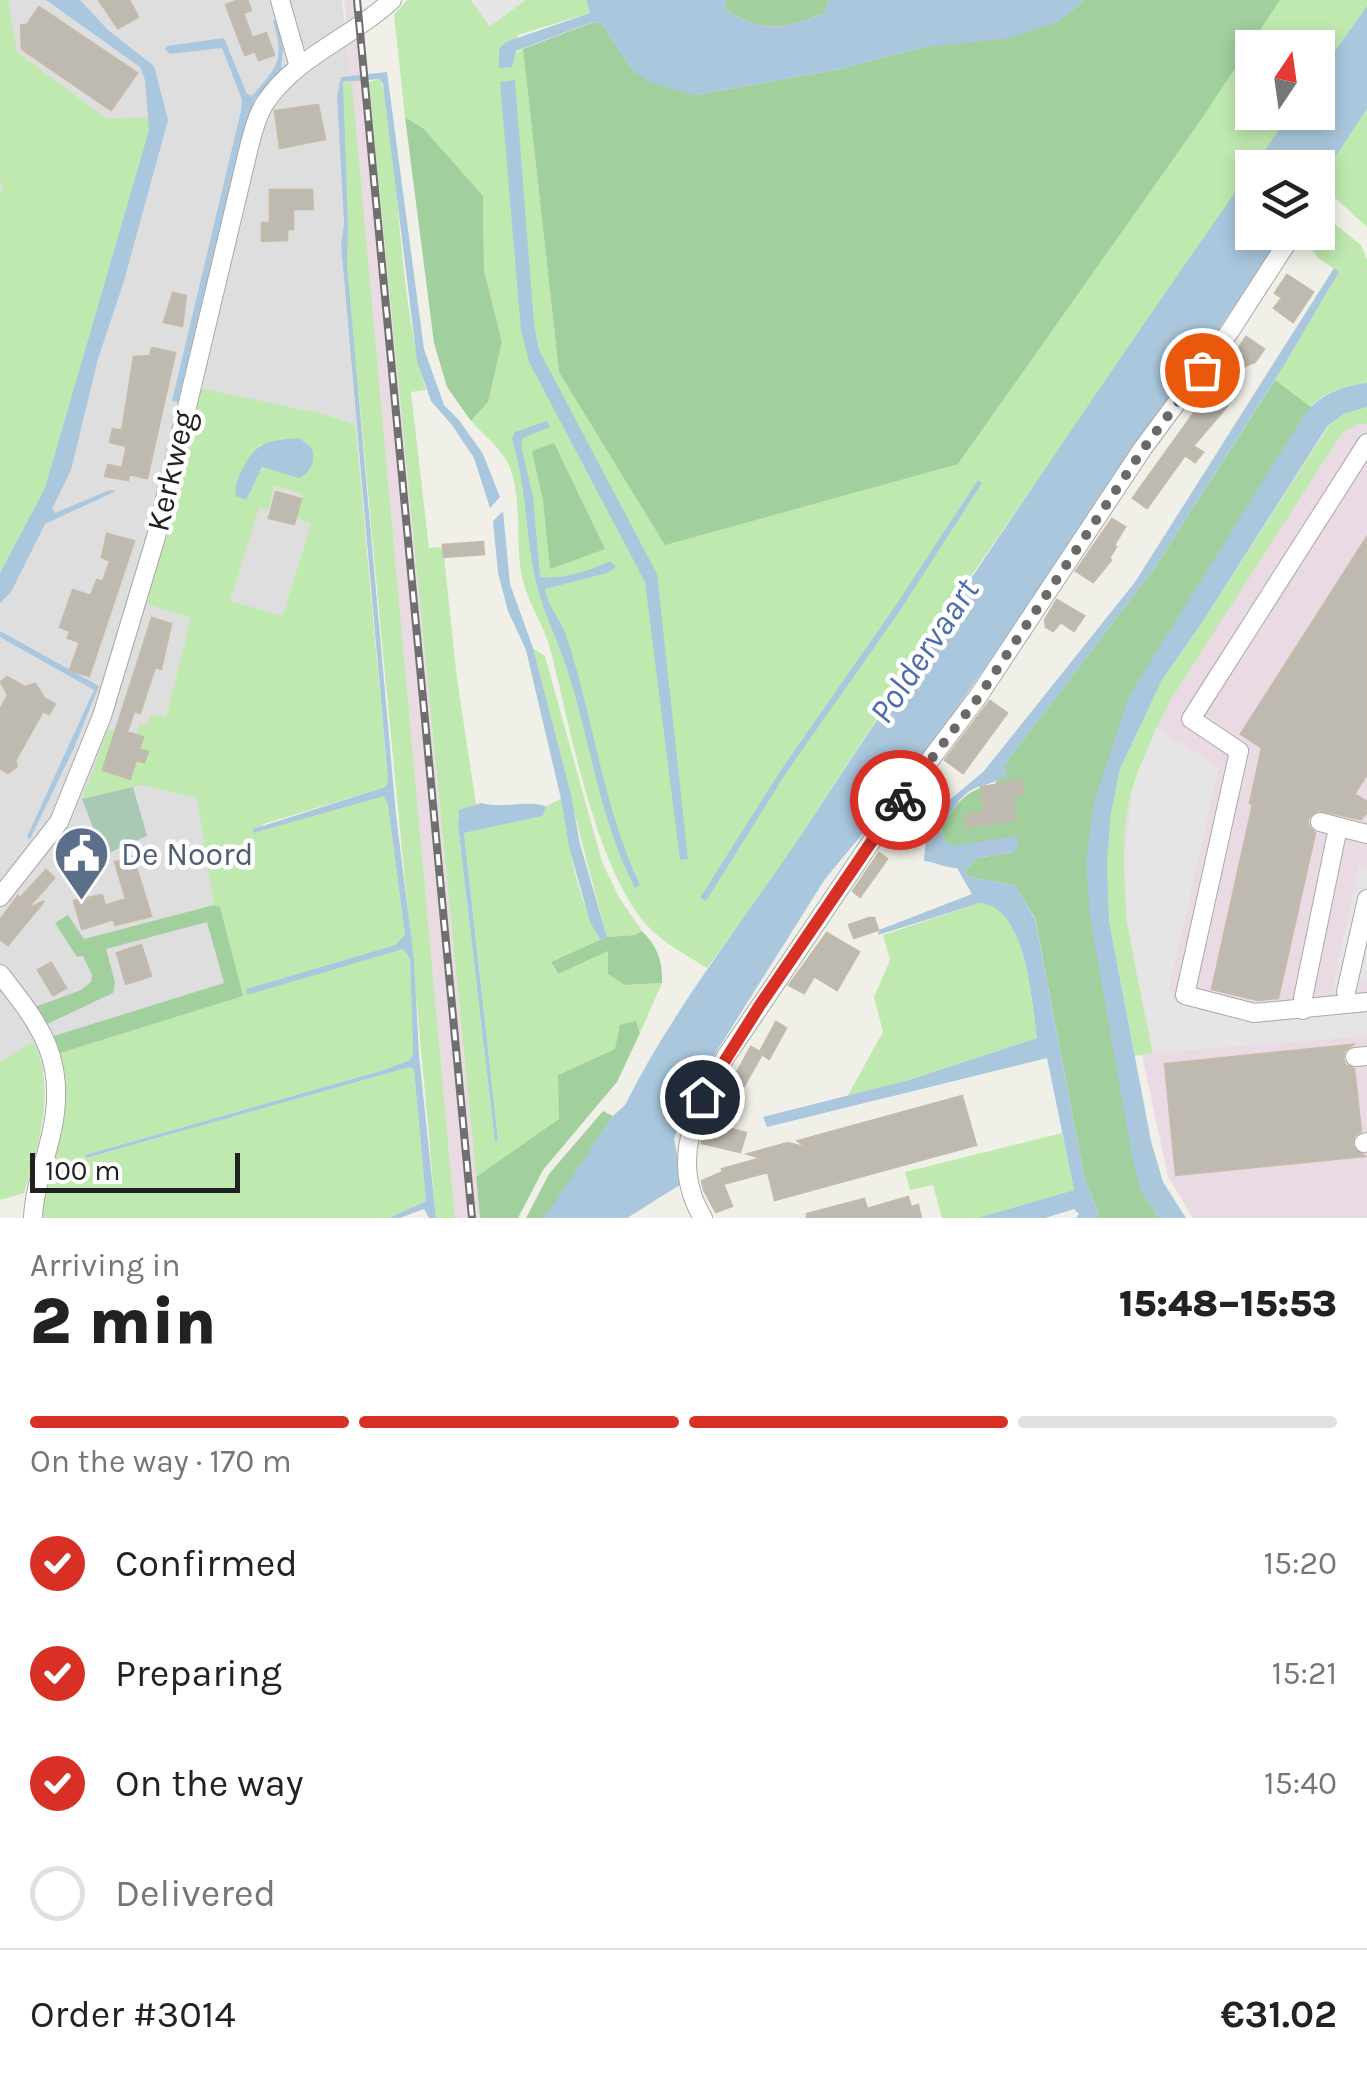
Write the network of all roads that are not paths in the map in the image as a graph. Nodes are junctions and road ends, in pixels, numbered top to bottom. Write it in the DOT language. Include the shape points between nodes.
graph roads {
  1 [pos="280,0"];
  2 [pos="392,0"];
  3 [pos="299,67"];
  4 [pos="1282,250"];
  5 [pos="1367,443"];
  6 [pos="1320,822"];
  7 [pos="1367,834"];
  8 [pos="1336,837"];
  9 [pos="0,896"];
  10 [pos="1367,899"];
  11 [pos="0,974"];
  12 [pos="1346,992"];
  13 [pos="1367,1002"];
  14 [pos="1303,1010"];
  15 [pos="33,1218"];
  16 [pos="703,1218"];
  1 -- 3 [label="street"];
  2 -- 3 [label="street, Kerkweg"];
  3 -- 9 [label="street, Kerkweg" via="263,106 252,136 156,537 102,716 59,822"];
  4 -- 16 [label="street" via="725,1058 687,1142 691,1198"];
  5 -- 14 [label="street" via="1191,719 1239,751 1185,995 1254,1013"];
  6 -- 7 [label="street"];
  8 -- 14 [label="street"];
  10 -- 12 [label="street"];
  11 -- 15 [label="street" via="35,1018 55,1064 56,1110"];
  13 -- 14 [label="street"];
}
